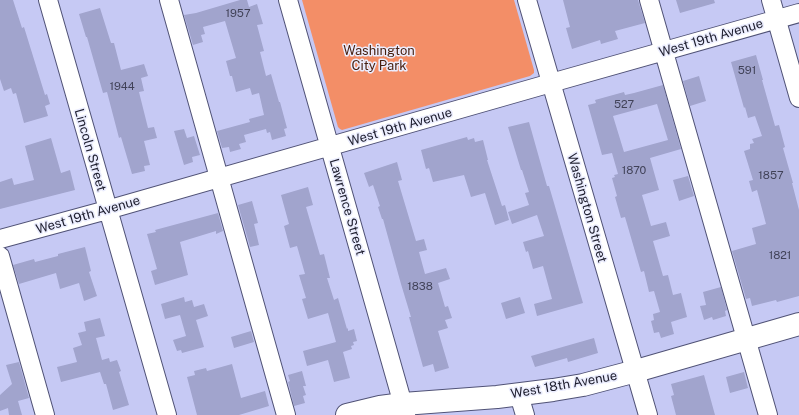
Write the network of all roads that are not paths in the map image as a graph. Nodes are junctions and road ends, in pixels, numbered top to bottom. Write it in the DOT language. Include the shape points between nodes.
graph roads {
  1 [pos="48,0"];
  2 [pos="169,0"];
  3 [pos="288,0"];
  4 [pos="527,0"];
  5 [pos="648,0"];
  6 [pos="771,0"];
  7 [pos="799,13"];
  8 [pos="777,20"];
  9 [pos="663,52"];
  10 [pos="551,83"];
  11 [pos="799,98"];
  12 [pos="330,147"];
  13 [pos="219,178"];
  14 [pos="108,210"];
  15 [pos="0,239"];
  16 [pos="0,256"];
  17 [pos="799,324"];
  18 [pos="746,339"];
  19 [pos="636,371"];
  20 [pos="522,405"];
  21 [pos="404,409"];
  22 [pos="45,415"];
  23 [pos="167,415"];
  24 [pos="286,415"];
  25 [pos="347,415"];
  26 [pos="648,415"];
  27 [pos="768,415"];
  1 -- 14 [label="street, Lincoln Street"];
  2 -- 13 [label="street"];
  3 -- 12 [label="street, Lawrence Street"];
  4 -- 10 [label="street, Washington Street"];
  5 -- 9 [label="street"];
  6 -- 8 [label="street"];
  7 -- 8 [label="street, West 19th Avenue"];
  8 -- 9 [label="street, West 19th Avenue"];
  8 -- 11 [label="street"];
  9 -- 10 [label="street, West 19th Avenue"];
  9 -- 18 [label="street"];
  10 -- 12 [label="street, West 19th Avenue"];
  10 -- 19 [label="street, Washington Street"];
  12 -- 13 [label="street, West 19th Avenue"];
  12 -- 21 [label="street, Lawrence Street"];
  13 -- 14 [label="street, West 19th Avenue"];
  13 -- 24 [label="street"];
  14 -- 15 [label="street, West 19th Avenue"];
  14 -- 23 [label="street, Lincoln Street"];
  16 -- 22 [label="street"];
  17 -- 18 [label="main road, West 18th Avenue"];
  18 -- 19 [label="main road, West 18th Avenue"];
  18 -- 27 [label="street"];
  19 -- 20 [label="main road, West 18th Avenue"];
  19 -- 26 [label="street, Washington Street"];
  20 -- 21 [label="main road, West 18th Avenue" via="497,397"];
  21 -- 25 [label="main road, West 18th Avenue" via="380,407"];
}
